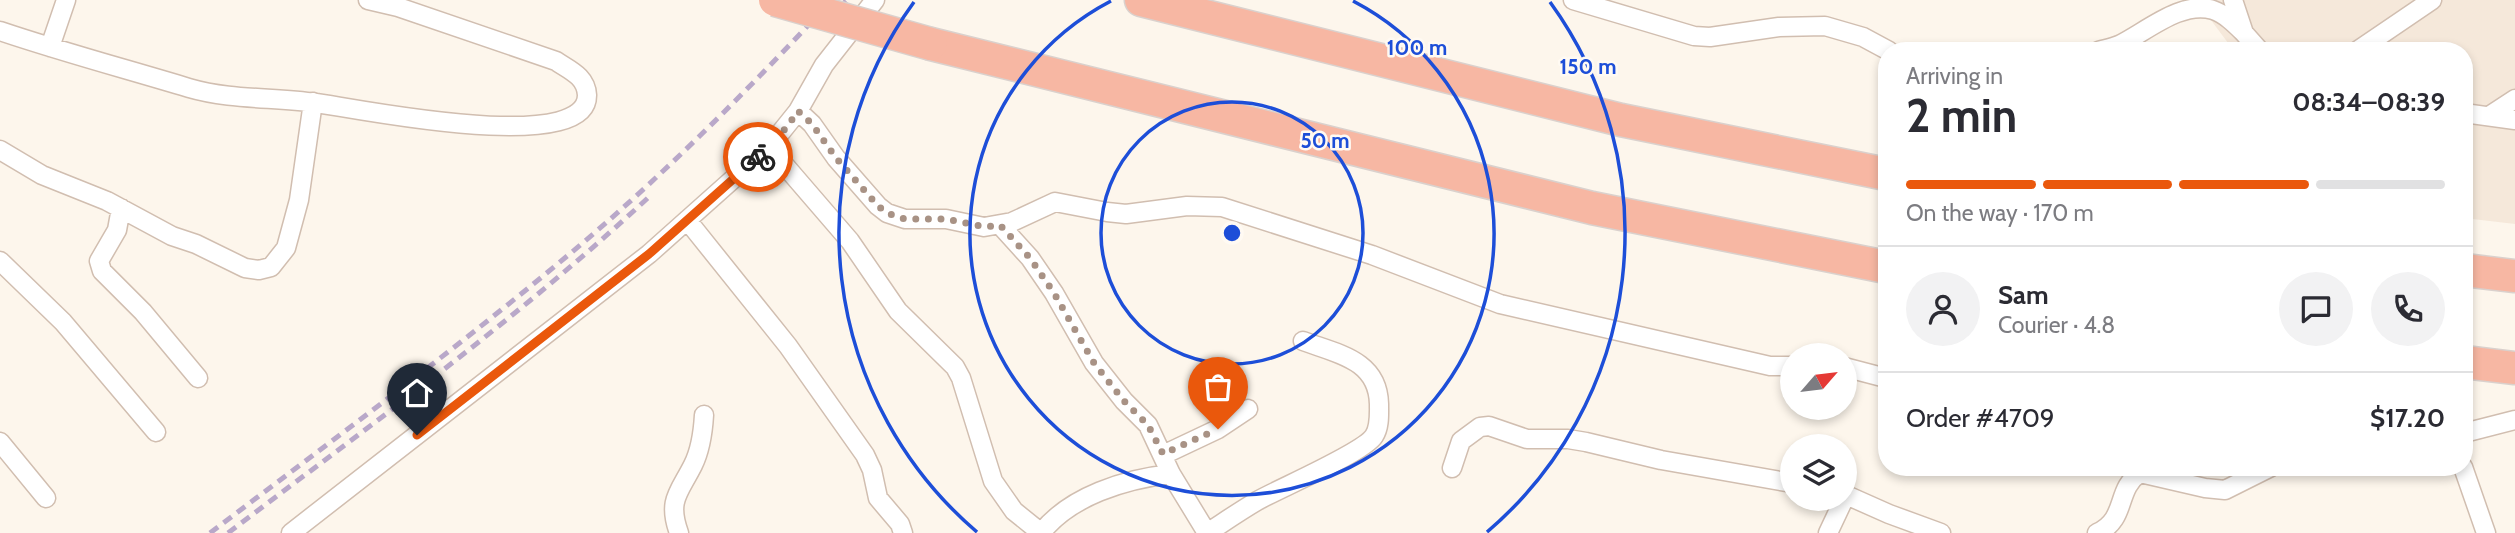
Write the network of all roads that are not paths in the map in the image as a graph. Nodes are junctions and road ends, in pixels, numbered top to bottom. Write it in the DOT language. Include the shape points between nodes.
graph roads {
  1 [pos="66,0"];
  2 [pos="368,0"];
  3 [pos="775,0"];
  4 [pos="875,0"];
  5 [pos="1141,0"];
  6 [pos="1573,0"];
  7 [pos="2233,0"];
  8 [pos="2432,0"];
  9 [pos="0,32"];
  10 [pos="2244,33"];
  11 [pos="2124,42"];
  12 [pos="2252,42"];
  13 [pos="2370,42"];
  14 [pos="1878,45"];
  15 [pos="50,47"];
  16 [pos="2515,99"];
  17 [pos="313,102"];
  18 [pos="798,111"];
  19 [pos="2473,114"];
  20 [pos="2489,116"];
  21 [pos="2515,120"];
  22 [pos="769,147"];
  23 [pos="0,150"];
  24 [pos="1878,172"];
  25 [pos="121,208"];
  26 [pos="687,220"];
  27 [pos="1000,225"];
  28 [pos="0,261"];
  29 [pos="1878,265"];
  30 [pos="2473,271"];
  31 [pos="2515,276"];
  32 [pos="1303,341"];
  33 [pos="2473,363"];
  34 [pos="1780,366"];
  35 [pos="2515,368"];
  36 [pos="1857,370"];
  37 [pos="1878,376"];
  38 [pos="198,378"];
  39 [pos="1248,409"];
  40 [pos="704,415"];
  41 [pos="2515,420"];
  42 [pos="2473,431"];
  43 [pos="156,432"];
  44 [pos="2,448"];
  45 [pos="1163,454"];
  46 [pos="1452,468"];
  47 [pos="1171,474"];
  48 [pos="2131,476"];
  49 [pos="2158,476"];
  50 [pos="2253,476"];
  51 [pos="2466,476"];
  52 [pos="1780,481"];
  53 [pos="46,498"];
  54 [pos="1857,501"];
  55 [pos="1838,511"];
  56 [pos="2100,532"];
  57 [pos="291,533"];
  58 [pos="679,533"];
  59 [pos="903,533"];
  60 [pos="1041,533"];
  61 [pos="1207,533"];
  62 [pos="1828,533"];
  63 [pos="1941,533"];
  64 [pos="2486,533"];
  1 -- 15 [label="street"];
  2 -- 17 [label="street" via="556,61 579,76 586,102 580,111 561,121 505,127 400,117"];
  3 -- 29 [label="highway, bridge" via="931,44 1592,208"];
  4 -- 18 [label="street" via="824,65"];
  5 -- 24 [label="highway" via="1621,120"];
  6 -- 14 [label="street" via="1695,36 1825,26"];
  7 -- 10 [label="street"];
  8 -- 13 [label="street"];
  9 -- 15 [label="street"];
  10 -- 11 [label="street" via="2210,8 2192,9 2166,16"];
  10 -- 12 [label="street"];
  15 -- 17 [label="street" via="195,89"];
  16 -- 20 [label="street"];
  17 -- 25 [label="street" via="299,200 286,248 271,267 245,268"];
  18 -- 22 [label="street"];
  18 -- 27 [label="street" via="887,213 905,219"];
  19 -- 20 [label="street"];
  20 -- 21 [label="street"];
  22 -- 26 [label="street"];
  22 -- 60 [label="street" via="850,242 898,311 955,367 993,481 1014,511"];
  23 -- 25 [label="street" via="42,175"];
  25 -- 38 [label="street" via="117,230 99,261 102,271"];
  26 -- 57 [label="street"];
  26 -- 59 [label="street" via="788,346 864,455 878,498"];
  27 -- 34 [label="street" via="1055,202 1126,214 1187,206 1222,207 1500,304"];
  27 -- 45 [label="street" via="1030,258 1094,363 1148,425"];
  28 -- 43 [label="street" via="63,323"];
  30 -- 31 [label="highway"];
  32 -- 61 [label="street" via="1342,355 1374,377 1380,418 1375,435 1359,449"];
  33 -- 35 [label="highway"];
  36 -- 37 [label="street"];
  39 -- 45 [label="street" via="1218,429"];
  40 -- 58 [label="street" via="698,453 673,505"];
  41 -- 42 [label="street"];
  44 -- 53 [label="street"];
  45 -- 47 [label="street"];
  46 -- 52 [label="street" via="1461,441 1480,426 1489,426 1527,439 1568,439"];
  47 -- 60 [label="street" via="1141,477 1100,491 1060,514"];
  47 -- 61 [label="street"];
  48 -- 56 [label="street" via="2117,518"];
  49 -- 50 [label="street" via="2225,490"];
  51 -- 64 [label="street"];
  54 -- 63 [label="street"];
  55 -- 62 [label="street"];
}
